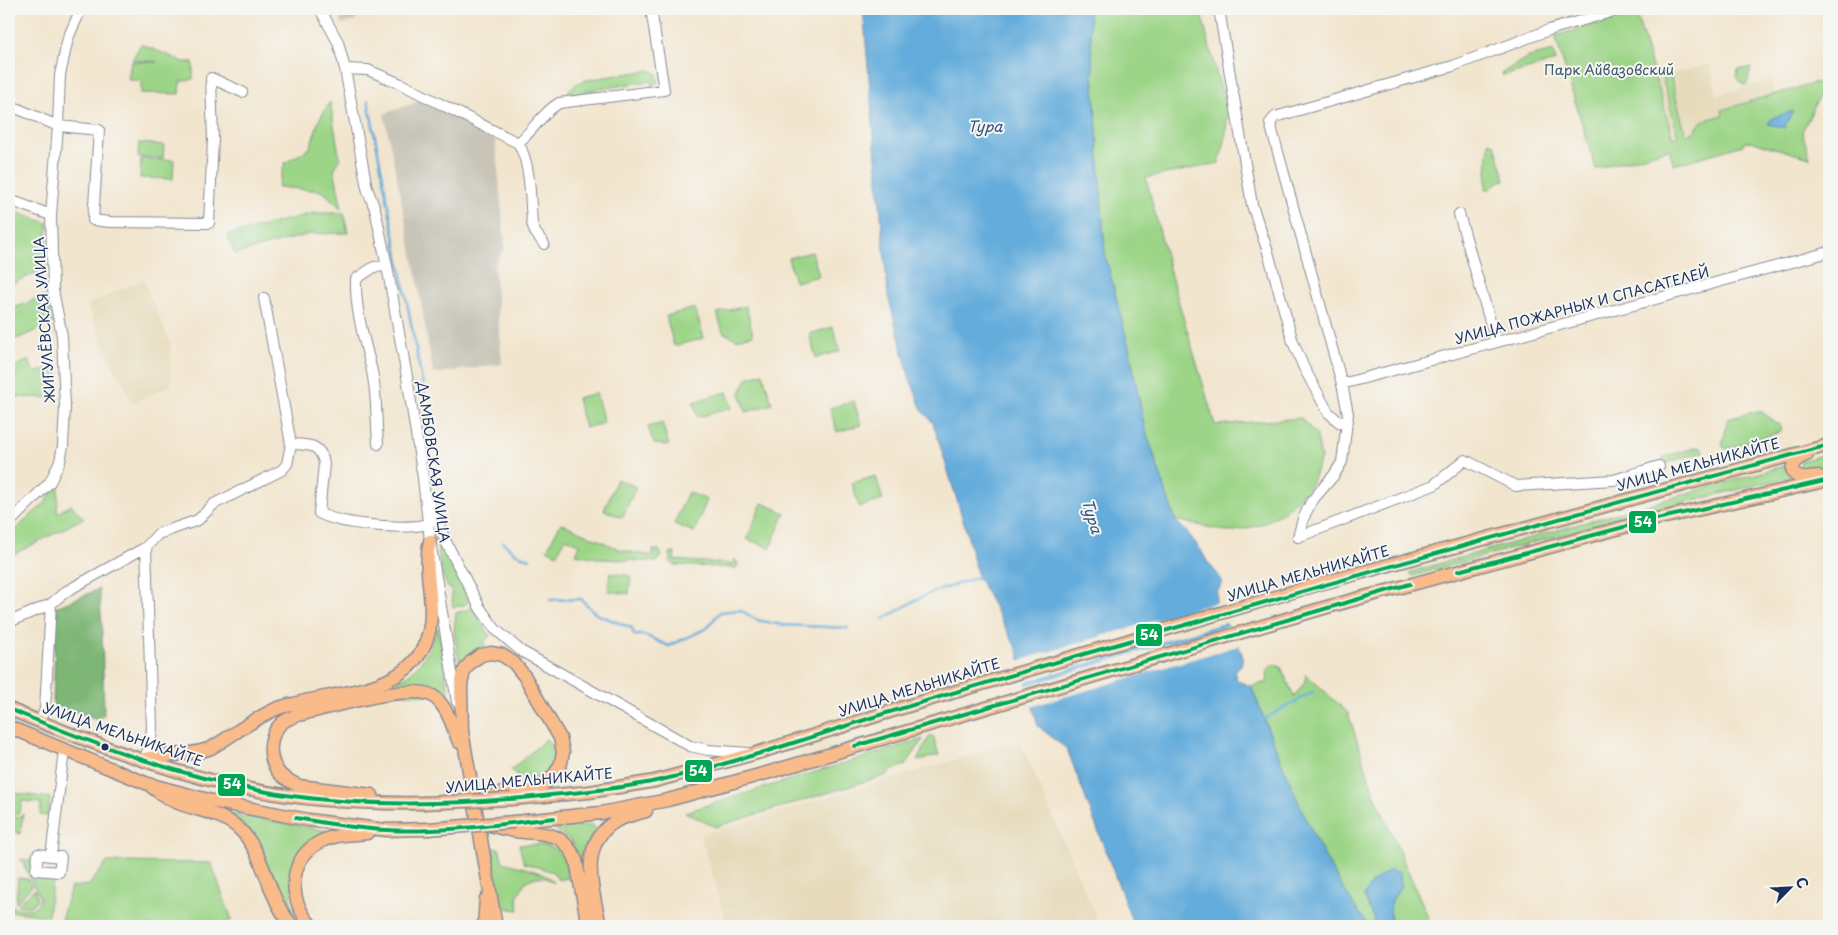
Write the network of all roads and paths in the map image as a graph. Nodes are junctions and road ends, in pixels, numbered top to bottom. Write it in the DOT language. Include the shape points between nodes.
graph roads {
  1 [pos="80,9"];
  2 [pos="320,9"];
  3 [pos="651,9"];
  4 [pos="1220,9"];
  5 [pos="1621,9"];
  6 [pos="345,69"];
  7 [pos="242,92"];
  8 [pos="9,106"];
  9 [pos="58,126"];
  10 [pos="518,143"];
  11 [pos="9,200"];
  12 [pos="1459,214"];
  13 [pos="51,216"];
  14 [pos="544,244"];
  15 [pos="1829,252"];
  16 [pos="387,266"];
  17 [pos="264,298"];
  18 [pos="1496,342"];
  19 [pos="1342,384"];
  20 [pos="1348,421"];
  21 [pos="291,444"];
  22 [pos="378,444"];
  23 [pos="1829,445"];
  24 [pos="1829,450"];
  25 [pos="1659,466"];
  26 [pos="1829,474"];
  27 [pos="1829,480"];
  28 [pos="425,488"];
  29 [pos="9,522"];
  30 [pos="428,524"];
  31 [pos="430,540"];
  32 [pos="146,547"];
  33 [pos="51,604"];
  34 [pos="9,622"];
  35 [pos="11,720"];
  36 [pos="40,722"];
  37 [pos="462,730"];
  38 [pos="64,750"];
  39 [pos="756,753"];
  40 [pos="467,758"];
  41 [pos="144,759"];
  42 [pos="148,784"];
  43 [pos="509,795"];
  44 [pos="668,800"];
  45 [pos="396,803"];
  46 [pos="515,827"];
  47 [pos="386,830"];
  48 [pos="51,856"];
  49 [pos="487,881"];
  50 [pos="293,926"];
  51 [pos="312,926"];
  52 [pos="484,926"];
  53 [pos="496,926"];
  54 [pos="588,926"];
  55 [pos="600,926"];
  1 -- 9 [label="street, ЖИГУЛЁВСКАЯ УЛИЦА" via="62,63"];
  2 -- 6 [label="street, ДАМБОВСКАЯ УЛИЦА" via="338,42"];
  3 -- 10 [label="street" via="664,90 559,103"];
  4 -- 20 [label="street" via="1252,205 1286,322 1304,368 1328,412 1340,422"];
  5 -- 19 [label="street" via="1549,30 1454,66 1275,118 1270,123"];
  6 -- 10 [label="street" via="376,73"];
  6 -- 16 [label="street, ДАМБОВСКАЯ УЛИЦА" via="367,188 375,209"];
  7 -- 9 [label="street" via="211,78 213,140 209,223 93,220 99,130"];
  8 -- 9 [label="street"];
  9 -- 13 [label="street, ЖИГУЛЁВСКАЯ УЛИЦА"];
  10 -- 14 [label="street" via="526,163 532,223"];
  11 -- 13 [label="street"];
  12 -- 18 [label="street"];
  13 -- 29 [label="street, ЖИГУЛЁВСКАЯ УЛИЦА" via="53,290 62,336 63,446 60,462 50,482"];
  15 -- 18 [label="street, УЛИЦА ПОЖАРНЫХ И СПАСАТЕЛЕЙ"];
  16 -- 22 [label="street" via="366,270 356,279 355,293 371,364"];
  16 -- 28 [label="street, ДАМБОВСКАЯ УЛИЦА"];
  17 -- 21 [label="street"];
  18 -- 19 [label="street, УЛИЦА ПОЖАРНЫХ И СПАСАТЕЛЕЙ"];
  19 -- 20 [label="street"];
  20 -- 25 [label="street" via="1342,462 1311,502 1298,537 1434,485 1465,460 1516,486 1614,480"];
  21 -- 30 [label="street" via="311,445 323,456 320,513 339,521 393,526"];
  21 -- 32 [label="street" via="287,464 282,470 214,504 198,520 158,534"];
  23 -- 39 [label="main road, УЛИЦА МЕЛЬНИКАЙТЕ" via="1319,584"];
  24 -- 26 [label="main road" via="1796,459 1793,464 1800,477"];
  27 -- 44 [label="main road, УЛИЦА МЕЛЬНИКАЙТЕ" via="1638,523 1327,607"];
  28 -- 30 [label="street, ДАМБОВСКАЯ УЛИЦА"];
  28 -- 39 [label="street" via="435,519 480,608 495,629 521,651 690,746"];
  30 -- 31 [label="street, ДАМБОВСКАЯ УЛИЦА"];
  31 -- 37 [label="street, ДАМБОВСКАЯ УЛИЦА"];
  31 -- 41 [label="main road" via="427,553 430,622 425,644 410,666 373,686 276,709 201,753"];
  32 -- 33 [label="street" via="65,592"];
  32 -- 41 [label="street" via="152,728 150,746"];
  33 -- 34 [label="street"];
  33 -- 36 [label="street" via="45,709"];
  35 -- 36 [label="main road, УЛИЦА МЕЛЬНИКАЙТЕ"];
  35 -- 38 [label="main road, УЛИЦА МЕЛЬНИКАЙТЕ"];
  36 -- 41 [label="main road, УЛИЦА МЕЛЬНИКАЙТЕ"];
  37 -- 40 [label="main road, ДАМБОВСКАЯ УЛИЦА"];
  37 -- 43 [label="main road" via="461,685 464,671 481,655 502,655 514,663 525,677 560,738 563,752 555,774 545,783"];
  38 -- 42 [label="main road, УЛИЦА МЕЛЬНИКАЙТЕ"];
  38 -- 48 [label="street"];
  39 -- 43 [label="main road, УЛИЦА МЕЛЬНИКАЙТЕ" via="655,781 589,792"];
  40 -- 45 [label="main road" via="441,703 421,692 394,693 298,715 274,732 270,747 273,764 290,781 300,786 369,794"];
  40 -- 49 [label="main road, ДАМБОВСКАЯ УЛИЦА"];
  41 -- 45 [label="main road, УЛИЦА МЕЛЬНИКАЙТЕ" via="183,773 278,794"];
  42 -- 47 [label="main road, УЛИЦА МЕЛЬНИКАЙТЕ" via="274,814"];
  42 -- 50 [label="main road" via="165,797 213,813 245,835 257,854 281,910"];
  43 -- 45 [label="main road, УЛИЦА МЕЛЬНИКАЙТЕ, bridge" via="481,801"];
  44 -- 46 [label="main road, УЛИЦА МЕЛЬНИКАЙТЕ"];
  44 -- 55 [label="main road" via="618,820 603,830 595,842 591,854 592,879"];
  46 -- 47 [label="main road, УЛИЦА МЕЛЬНИКАЙТЕ, bridge" via="487,825"];
  46 -- 54 [label="main road" via="554,835 571,850 576,860"];
  47 -- 51 [label="main road" via="332,837 310,849 302,859 294,888 297,904"];
  49 -- 52 [label="main road"];
  49 -- 53 [label="main road, ДАМБОВСКАЯ УЛИЦА"];
}
